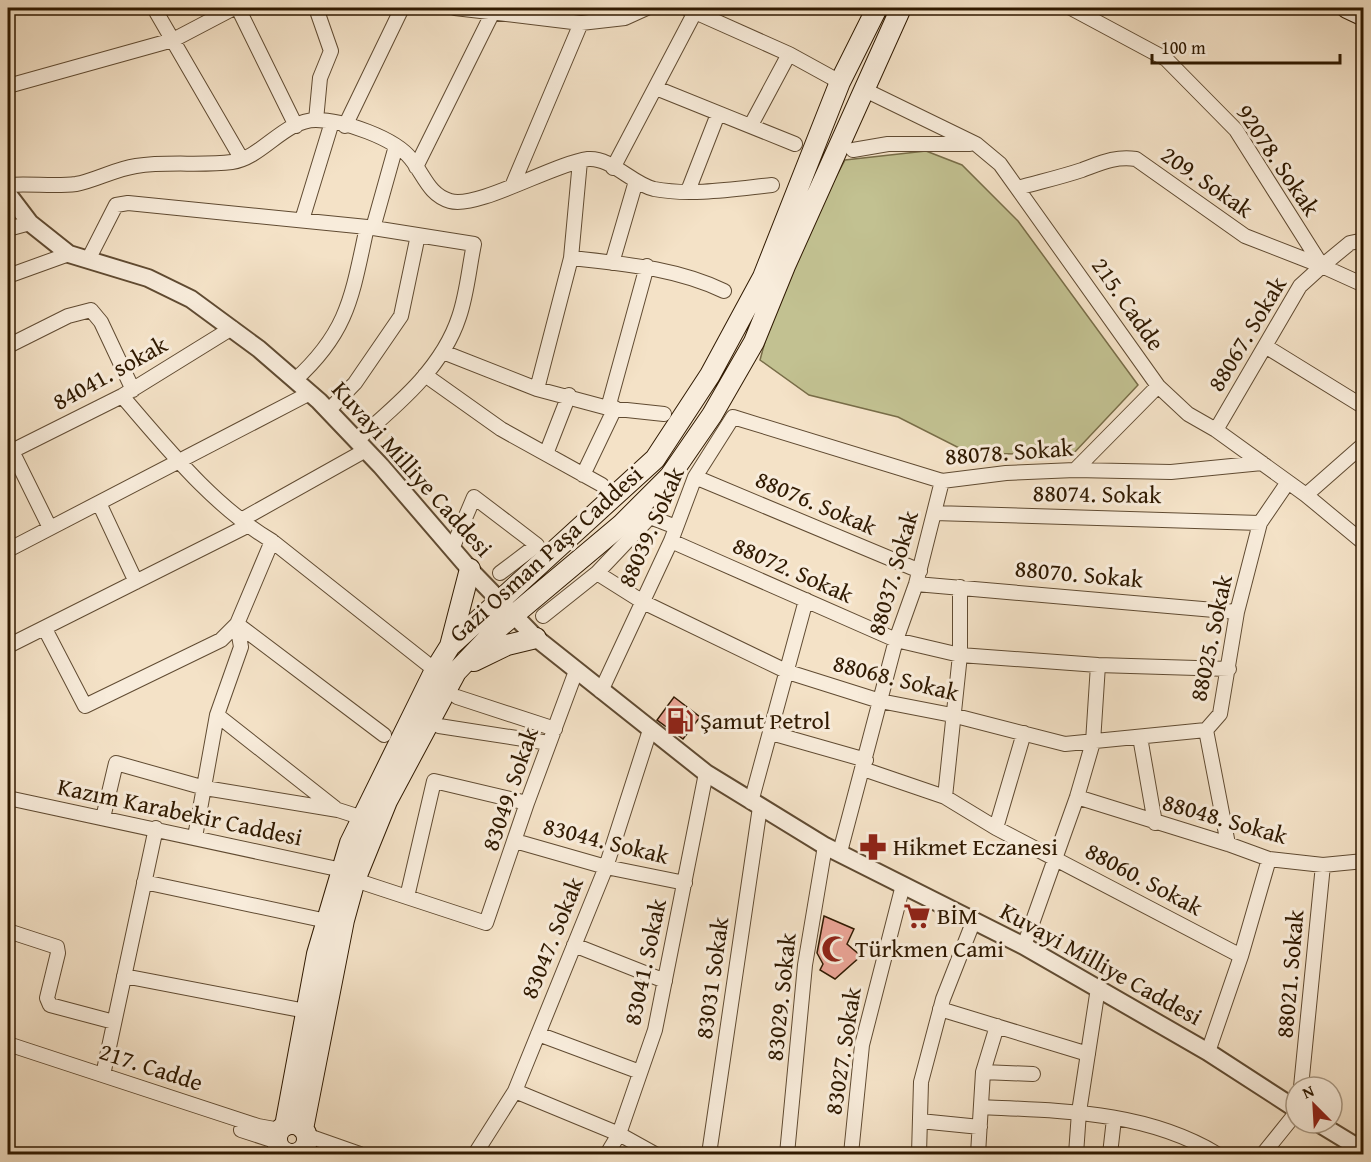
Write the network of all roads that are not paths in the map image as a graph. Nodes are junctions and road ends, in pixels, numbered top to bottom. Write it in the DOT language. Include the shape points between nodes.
graph roads {
  1 [pos="154,8"];
  2 [pos="236,8"];
  3 [pos="316,8"];
  4 [pos="402,8"];
  5 [pos="455,8"];
  6 [pos="647,8"];
  7 [pos="877,8"];
  8 [pos="901,8"];
  9 [pos="1071,8"];
  10 [pos="1347,8"];
  11 [pos="691,10"];
  12 [pos="493,12"];
  13 [pos="1364,16"];
  14 [pos="580,23"];
  15 [pos="173,40"];
  16 [pos="789,54"];
  17 [pos="840,82"];
  18 [pos="8,86"];
  19 [pos="656,88"];
  20 [pos="865,90"];
  21 [pos="718,114"];
  22 [pos="316,120"];
  23 [pos="339,124"];
  24 [pos="752,125"];
  25 [pos="296,126"];
  26 [pos="795,144"];
  27 [pos="976,144"];
  28 [pos="396,146"];
  29 [pos="853,150"];
  30 [pos="241,158"];
  31 [pos="580,161"];
  32 [pos="416,167"];
  33 [pos="613,168"];
  34 [pos="636,182"];
  35 [pos="513,184"];
  36 [pos="8,185"];
  37 [pos="772,185"];
  38 [pos="1018,188"];
  39 [pos="687,191"];
  40 [pos="8,194"];
  41 [pos="302,220"];
  42 [pos="30,223"];
  43 [pos="370,228"];
  44 [pos="8,229"];
  45 [pos="418,235"];
  46 [pos="1364,240"];
  47 [pos="69,254"];
  48 [pos="572,258"];
  49 [pos="88,260"];
  50 [pos="612,263"];
  51 [pos="647,266"];
  52 [pos="1322,266"];
  53 [pos="8,276"];
  54 [pos="1364,285"];
  55 [pos="724,291"];
  56 [pos="232,328"];
  57 [pos="8,346"];
  58 [pos="1265,346"];
  59 [pos="443,352"];
  60 [pos="426,375"];
  61 [pos="295,380"];
  62 [pos="1158,386"];
  63 [pos="537,389"];
  64 [pos="128,393"];
  65 [pos="310,393"];
  66 [pos="569,396"];
  67 [pos="1364,407"];
  68 [pos="611,408"];
  69 [pos="328,411"];
  70 [pos="664,414"];
  71 [pos="733,417"];
  72 [pos="1216,430"];
  73 [pos="1364,444"];
  74 [pos="361,445"];
  75 [pos="10,452"];
  76 [pos="546,454"];
  77 [pos="179,461"];
  78 [pos="1262,463"];
  79 [pos="1075,470"];
  80 [pos="583,475"];
  81 [pos="695,477"];
  82 [pos="942,481"];
  83 [pos="1288,482"];
  84 [pos="603,485"];
  85 [pos="1306,495"];
  86 [pos="99,503"];
  87 [pos="934,513"];
  88 [pos="244,523"];
  89 [pos="1260,523"];
  90 [pos="50,528"];
  91 [pos="674,534"];
  92 [pos="272,541"];
  93 [pos="1364,543"];
  94 [pos="452,549"];
  95 [pos="8,550"];
  96 [pos="470,569"];
  97 [pos="500,573"];
  98 [pos="597,573"];
  99 [pos="918,577"];
  100 [pos="136,582"];
  101 [pos="960,587"];
  102 [pos="806,600"];
  103 [pos="643,602"];
  104 [pos="507,608"];
  105 [pos="1237,612"];
  106 [pos="543,616"];
  107 [pos="237,624"];
  108 [pos="45,629"];
  109 [pos="536,638"];
  110 [pos="896,640"];
  111 [pos="8,646"];
  112 [pos="450,646"];
  113 [pos="960,656"];
  114 [pos="1098,665"];
  115 [pos="1229,669"];
  116 [pos="435,670"];
  117 [pos="576,671"];
  118 [pos="456,672"];
  119 [pos="788,672"];
  120 [pos="600,691"];
  121 [pos="457,697"];
  122 [pos="880,700"];
  123 [pos="217,714"];
  124 [pos="952,715"];
  125 [pos="439,726"];
  126 [pos="555,729"];
  127 [pos="650,730"];
  128 [pos="1206,730"];
  129 [pos="771,733"];
  130 [pos="1024,733"];
  131 [pos="384,735"];
  132 [pos="1140,737"];
  133 [pos="1093,742"];
  134 [pos="549,743"];
  135 [pos="864,765"];
  136 [pos="706,773"];
  137 [pos="205,788"];
  138 [pos="945,797"];
  139 [pos="1077,797"];
  140 [pos="8,798"];
  141 [pos="527,803"];
  142 [pos="755,805"];
  143 [pos="338,810"];
  144 [pos="103,818"];
  145 [pos="363,818"];
  146 [pos="1155,823"];
  147 [pos="156,828"];
  148 [pos="996,828"];
  149 [pos="195,837"];
  150 [pos="516,841"];
  151 [pos="1228,844"];
  152 [pos="825,846"];
  153 [pos="840,852"];
  154 [pos="1056,858"];
  155 [pos="1269,859"];
  156 [pos="1364,861"];
  157 [pos="1323,865"];
  158 [pos="606,867"];
  159 [pos="349,875"];
  160 [pos="144,882"];
  161 [pos="685,883"];
  162 [pos="903,885"];
  163 [pos="407,897"];
  164 [pos="974,920"];
  165 [pos="327,921"];
  166 [pos="486,923"];
  167 [pos="8,931"];
  168 [pos="574,945"];
  169 [pos="1024,946"];
  170 [pos="1241,956"];
  171 [pos="124,976"];
  172 [pos="665,981"];
  173 [pos="1098,988"];
  174 [pos="940,1009"];
  175 [pos="306,1011"];
  176 [pos="114,1022"];
  177 [pos="997,1026"];
  178 [pos="538,1035"];
  179 [pos="8,1044"];
  180 [pos="1208,1052"];
  181 [pos="8,1054"];
  182 [pos="1088,1054"];
  183 [pos="640,1072"];
  184 [pos="983,1072"];
  185 [pos="1033,1074"];
  186 [pos="103,1075"];
  187 [pos="1302,1075"];
  188 [pos="515,1091"];
  189 [pos="1284,1103"];
  190 [pos="981,1107"];
  191 [pos="1079,1112"];
  192 [pos="1114,1119"];
  193 [pos="920,1121"];
  194 [pos="980,1127"];
  195 [pos="1284,1127"];
  196 [pos="618,1134"];
  197 [pos="1338,1135"];
  198 [pos="292,1143"];
  199 [pos="1364,1151"];
  200 [pos="360,1155"];
  201 [pos="475,1155"];
  202 [pos="607,1155"];
  203 [pos="655,1155"];
  204 [pos="709,1155"];
  205 [pos="788,1155"];
  206 [pos="851,1155"];
  207 [pos="919,1155"];
  208 [pos="978,1155"];
  209 [pos="1076,1155"];
  210 [pos="1110,1155"];
  211 [pos="1217,1155"];
  212 [pos="1263,1155"];
  1 -- 15 [label="street"];
  2 -- 15 [label="street"];
  2 -- 25 [label="street"];
  3 -- 22 [label="street" via="331,51 320,78"];
  4 -- 23 [label="street"];
  5 -- 12 [label="street"];
  6 -- 14 [label="street" via="625,18"];
  7 -- 17 [label="main road, Gazi Osman Paşa Caddesi"];
  8 -- 20 [label="main road, Gazi Osman Paşa Caddesi"];
  9 -- 52 [label="street, 92078. Sokak" via="1166,59 1236,130"];
  10 -- 13 [label="main road"];
  11 -- 16 [label="street"];
  11 -- 19 [label="street"];
  12 -- 14 [label="street"];
  12 -- 32 [label="street"];
  14 -- 35 [label="street"];
  15 -- 18 [label="street"];
  15 -- 30 [label="street"];
  16 -- 17 [label="street"];
  16 -- 24 [label="street"];
  17 -- 104 [label="main road, Gazi Osman Paşa Caddesi" via="763,277 704,385 655,459"];
  19 -- 21 [label="street"];
  19 -- 33 [label="street"];
  20 -- 27 [label="street, 215. Cadde"];
  20 -- 104 [label="main road, Gazi Osman Paşa Caddesi" via="754,342 712,415 670,476 638,508"];
  21 -- 24 [label="street"];
  21 -- 39 [label="street"];
  22 -- 23 [label="street"];
  22 -- 25 [label="street"];
  23 -- 28 [label="street"];
  23 -- 41 [label="street"];
  24 -- 26 [label="street"];
  25 -- 30 [label="street"];
  27 -- 29 [label="street" via="888,144"];
  27 -- 38 [label="street, 215. Cadde" via="1000,164"];
  28 -- 32 [label="street"];
  28 -- 43 [label="street"];
  30 -- 36 [label="street" via="234,162 135,166 76,184"];
  31 -- 33 [label="street" via="591,159"];
  31 -- 35 [label="street"];
  31 -- 48 [label="street"];
  32 -- 35 [label="street" via="431,190 453,202 476,200"];
  33 -- 34 [label="street"];
  34 -- 39 [label="street" via="652,188"];
  34 -- 50 [label="street"];
  37 -- 39 [label="street"];
  38 -- 52 [label="street, 209. Sokak" via="1121,157 1136,159 1245,236"];
  38 -- 62 [label="street, 215. Cadde"];
  40 -- 42 [label="street, Kuvayi Milliye Caddesi"];
  41 -- 43 [label="street"];
  41 -- 49 [label="street" via="116,205"];
  42 -- 44 [label="street"];
  42 -- 47 [label="street, Kuvayi Milliye Caddesi"];
  43 -- 45 [label="street"];
  43 -- 61 [label="street" via="339,330 321,357"];
  45 -- 59 [label="street" via="474,244 459,316"];
  45 -- 69 [label="street" via="401,316 355,383"];
  46 -- 52 [label="street" via="1350,243"];
  47 -- 49 [label="street, Kuvayi Milliye Caddesi"];
  47 -- 53 [label="street"];
  48 -- 50 [label="street"];
  48 -- 63 [label="street"];
  49 -- 56 [label="street, Kuvayi Milliye Caddesi" via="148,278 191,299"];
  50 -- 51 [label="street"];
  51 -- 55 [label="street"];
  51 -- 68 [label="street"];
  52 -- 54 [label="street, 209. Sokak"];
  52 -- 58 [label="street, 88067. Sokak" via="1300,285"];
  56 -- 61 [label="street, Kuvayi Milliye Caddesi"];
  56 -- 64 [label="street, 84041. sokak"];
  57 -- 64 [label="street" via="68,316 91,310 101,322"];
  58 -- 67 [label="street"];
  58 -- 72 [label="street, 88067. Sokak"];
  59 -- 60 [label="street"];
  59 -- 63 [label="street"];
  60 -- 74 [label="street"];
  60 -- 76 [label="street" via="501,429"];
  61 -- 65 [label="street, Kuvayi Milliye Caddesi"];
  62 -- 72 [label="street, 215. Cadde" via="1188,414"];
  62 -- 79 [label="street"];
  63 -- 66 [label="street"];
  64 -- 75 [label="street, 84041. sokak"];
  64 -- 77 [label="street"];
  65 -- 69 [label="street, Kuvayi Milliye Caddesi"];
  65 -- 77 [label="street"];
  66 -- 68 [label="street"];
  66 -- 76 [label="street"];
  68 -- 70 [label="street"];
  68 -- 80 [label="street"];
  69 -- 74 [label="street, Kuvayi Milliye Caddesi"];
  71 -- 81 [label="street, 88039. Sokak"];
  71 -- 82 [label="street, 88078. Sokak"];
  72 -- 78 [label="street, 215. Cadde"];
  73 -- 85 [label="street"];
  74 -- 88 [label="street"];
  74 -- 94 [label="street, Kuvayi Milliye Caddesi"];
  75 -- 90 [label="street"];
  76 -- 80 [label="street"];
  77 -- 86 [label="street"];
  77 -- 88 [label="street"];
  78 -- 79 [label="street, 88078. Sokak" via="1172,472"];
  78 -- 83 [label="street, 215. Cadde"];
  79 -- 82 [label="street, 88078. Sokak"];
  80 -- 84 [label="street"];
  81 -- 91 [label="street, 88039. Sokak"];
  81 -- 99 [label="street, 88076. Sokak"];
  82 -- 87 [label="street, 88037. Sokak"];
  83 -- 85 [label="street, 215. Cadde"];
  83 -- 89 [label="street, 88025. Sokak"];
  85 -- 93 [label="street, 215. Cadde"];
  86 -- 90 [label="street"];
  86 -- 100 [label="street"];
  87 -- 89 [label="street, 88074. Sokak"];
  87 -- 99 [label="street, 88037. Sokak"];
  88 -- 92 [label="street"];
  88 -- 100 [label="street"];
  89 -- 105 [label="street, 88025. Sokak"];
  90 -- 95 [label="street"];
  91 -- 98 [label="street, 88072. Sokak" via="650,517"];
  91 -- 102 [label="street, 88072. Sokak"];
  91 -- 103 [label="street, 88039. Sokak"];
  92 -- 107 [label="street"];
  92 -- 116 [label="street"];
  94 -- 96 [label="street, Kuvayi Milliye Caddesi"];
  94 -- 97 [label="street" via="474,497 537,545"];
  96 -- 104 [label="street, Kuvayi Milliye Caddesi"];
  96 -- 112 [label="main road"];
  98 -- 103 [label="street, 88068. Sokak"];
  98 -- 106 [label="street"];
  99 -- 101 [label="street, 88070. Sokak"];
  99 -- 110 [label="street, 88037. Sokak"];
  100 -- 108 [label="street"];
  101 -- 105 [label="street, 88070. Sokak"];
  101 -- 113 [label="street"];
  102 -- 110 [label="street, 88072. Sokak"];
  102 -- 119 [label="street, 83031 Sokak"];
  103 -- 119 [label="street, 88068. Sokak"];
  103 -- 120 [label="street, 88039. Sokak"];
  104 -- 109 [label="street, Kuvayi Milliye Caddesi"];
  104 -- 112 [label="main road, Gazi Osman Paşa Caddesi"];
  104 -- 118 [label="main road, Gazi Osman Paşa Caddesi" via="496,630"];
  105 -- 115 [label="street, 88025. Sokak"];
  107 -- 108 [label="street" via="221,640 85,706"];
  107 -- 123 [label="street" via="241,647"];
  107 -- 131 [label="street"];
  108 -- 111 [label="street"];
  109 -- 117 [label="street, Kuvayi Milliye Caddesi"];
  109 -- 118 [label="main road" via="487,653"];
  110 -- 113 [label="street"];
  110 -- 122 [label="street, 88037. Sokak"];
  112 -- 116 [label="main road, Gazi Osman Paşa Caddesi"];
  113 -- 114 [label="street"];
  113 -- 124 [label="street"];
  114 -- 115 [label="street"];
  114 -- 133 [label="street"];
  115 -- 128 [label="street, 88025. Sokak" via="1220,714"];
  116 -- 145 [label="main road, Gazi Osman Paşa Caddesi"];
  117 -- 120 [label="street, Kuvayi Milliye Caddesi"];
  117 -- 126 [label="street, 83049. Sokak"];
  118 -- 159 [label="main road, Gazi Osman Paşa Caddesi"];
  119 -- 122 [label="street, 88068. Sokak"];
  119 -- 129 [label="street, 83031 Sokak"];
  120 -- 127 [label="street, Kuvayi Milliye Caddesi"];
  121 -- 126 [label="street"];
  122 -- 124 [label="street, 88068. Sokak"];
  122 -- 135 [label="street, 88037. Sokak"];
  123 -- 137 [label="street"];
  123 -- 143 [label="street"];
  124 -- 130 [label="street, 88068. Sokak"];
  124 -- 138 [label="street"];
  125 -- 134 [label="street"];
  126 -- 134 [label="street, 83049. Sokak"];
  127 -- 136 [label="street, Kuvayi Milliye Caddesi"];
  127 -- 158 [label="street, 83047. Sokak"];
  128 -- 132 [label="street, 88068. Sokak"];
  128 -- 151 [label="street, 88025. Sokak"];
  129 -- 135 [label="street, 88060. Sokak"];
  129 -- 142 [label="street, 83031 Sokak"];
  130 -- 133 [label="street, 88068. Sokak" via="1065,744"];
  130 -- 148 [label="street"];
  132 -- 133 [label="street, 88068. Sokak"];
  132 -- 146 [label="street"];
  133 -- 139 [label="street"];
  134 -- 141 [label="street, 83049. Sokak"];
  135 -- 138 [label="street, 88060. Sokak"];
  135 -- 153 [label="street, 88037. Sokak"];
  136 -- 142 [label="street, Kuvayi Milliye Caddesi"];
  136 -- 161 [label="street, 83041. Sokak"];
  137 -- 143 [label="street"];
  137 -- 144 [label="street" via="116,763"];
  137 -- 149 [label="street"];
  138 -- 148 [label="street, 88060. Sokak"];
  139 -- 146 [label="street, 88048. Sokak"];
  139 -- 154 [label="street"];
  140 -- 144 [label="street, Kazım Karabekir Caddesi"];
  141 -- 150 [label="street, 83049. Sokak"];
  141 -- 163 [label="street" via="434,781"];
  142 -- 152 [label="street, Kuvayi Milliye Caddesi"];
  142 -- 204 [label="street, 83031 Sokak"];
  143 -- 145 [label="street"];
  144 -- 147 [label="street, Kazım Karabekir Caddesi"];
  145 -- 159 [label="main road, Gazi Osman Paşa Caddesi" via="350,843"];
  146 -- 151 [label="street, 88048. Sokak"];
  147 -- 149 [label="street, Kazım Karabekir Caddesi"];
  147 -- 160 [label="street"];
  148 -- 154 [label="street, 88060. Sokak"];
  149 -- 159 [label="street, Kazım Karabekir Caddesi"];
  150 -- 158 [label="street, 83044. Sokak"];
  150 -- 166 [label="street, 83049. Sokak"];
  151 -- 155 [label="street, 88048. Sokak"];
  152 -- 153 [label="street, Kuvayi Milliye Caddesi"];
  152 -- 205 [label="street, 83029. Sokak" via="805,965"];
  153 -- 162 [label="street, Kuvayi Milliye Caddesi"];
  154 -- 169 [label="street"];
  154 -- 170 [label="street, 88060. Sokak"];
  155 -- 157 [label="street, 88048. Sokak"];
  155 -- 170 [label="street"];
  156 -- 157 [label="street, 88048. Sokak"];
  157 -- 187 [label="street, 88021. Sokak"];
  158 -- 161 [label="street, 83044. Sokak"];
  158 -- 168 [label="street, 83047. Sokak"];
  159 -- 163 [label="street, Kazım Karabekir Caddesi"];
  159 -- 165 [label="main road, Gazi Osman Paşa Caddesi"];
  159 -- 198 [label="main road, Gazi Osman Paşa Caddesi" via="328,992"];
  160 -- 165 [label="street"];
  160 -- 171 [label="street"];
  161 -- 172 [label="street, 83041. Sokak"];
  162 -- 164 [label="street, Kuvayi Milliye Caddesi"];
  162 -- 206 [label="street, 83027. Sokak" via="862,1045"];
  163 -- 166 [label="street, Kazım Karabekir Caddesi"];
  164 -- 169 [label="street, Kuvayi Milliye Caddesi"];
  164 -- 174 [label="street"];
  165 -- 175 [label="main road, Gazi Osman Paşa Caddesi"];
  167 -- 176 [label="street" via="57,947 47,998 50,1005"];
  168 -- 172 [label="street"];
  168 -- 178 [label="street, 83047. Sokak"];
  169 -- 173 [label="street, Kuvayi Milliye Caddesi"];
  170 -- 180 [label="street"];
  171 -- 175 [label="street"];
  171 -- 176 [label="street"];
  172 -- 183 [label="street, 83041. Sokak" via="655,1030"];
  173 -- 180 [label="street, Kuvayi Milliye Caddesi"];
  173 -- 182 [label="street"];
  174 -- 177 [label="street"];
  174 -- 193 [label="street" via="921,1082"];
  175 -- 198 [label="main road, Gazi Osman Paşa Caddesi"];
  176 -- 186 [label="street"];
  177 -- 182 [label="street"];
  177 -- 184 [label="street"];
  178 -- 183 [label="street"];
  178 -- 188 [label="street, 83047. Sokak"];
  179 -- 186 [label="street, 217. Cadde"];
  180 -- 189 [label="street, Kuvayi Milliye Caddesi"];
  181 -- 198 [label="street, 217. Cadde"];
  182 -- 191 [label="street"];
  183 -- 196 [label="street, 83041. Sokak"];
  184 -- 185 [label="street"];
  184 -- 190 [label="street"];
  186 -- 198 [label="street, 217. Cadde" via="258,1126"];
  188 -- 196 [label="street"];
  188 -- 201 [label="street, 83047. Sokak"];
  190 -- 191 [label="street"];
  190 -- 194 [label="street"];
  191 -- 192 [label="street"];
  191 -- 209 [label="street"];
  192 -- 210 [label="street"];
  192 -- 211 [label="street" via="1184,1135"];
  193 -- 194 [label="street"];
  193 -- 207 [label="street"];
  194 -- 208 [label="street"];
  195 -- 212 [label="street"];
  196 -- 202 [label="street, 83041. Sokak"];
  196 -- 203 [label="street"];
  197 -- 199 [label="street"];
  198 -- 200 [label="street, 217. Cadde"];
}
